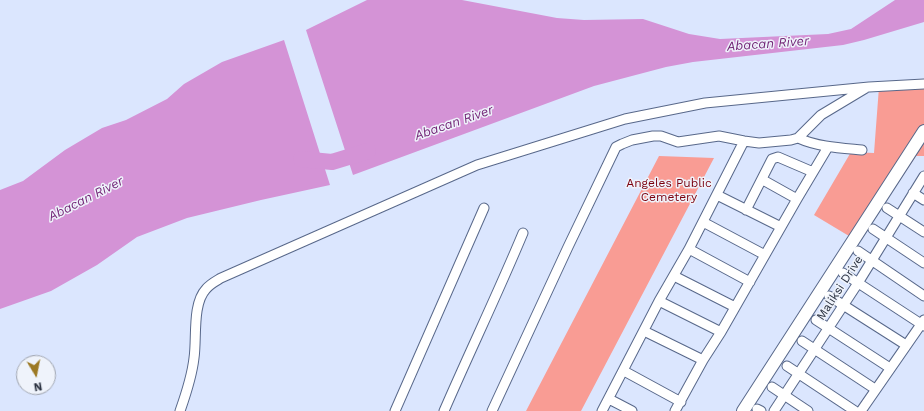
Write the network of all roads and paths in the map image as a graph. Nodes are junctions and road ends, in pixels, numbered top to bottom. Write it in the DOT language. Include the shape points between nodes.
graph roads {
  1 [pos="924,84"];
  2 [pos="869,87"];
  3 [pos="924,131"];
  4 [pos="798,138"];
  5 [pos="744,141"];
  6 [pos="828,147"];
  7 [pos="862,150"];
  8 [pos="813,172"];
  9 [pos="924,176"];
  10 [pos="763,180"];
  11 [pos="914,193"];
  12 [pos="717,194"];
  13 [pos="797,199"];
  14 [pos="924,200"];
  15 [pos="484,208"];
  16 [pos="887,208"];
  17 [pos="746,210"];
  18 [pos="900,216"];
  19 [pos="702,222"];
  20 [pos="781,227"];
  21 [pos="873,229"];
  22 [pos="924,232"];
  23 [pos="523,233"];
  24 [pos="886,238"];
  25 [pos="689,249"];
  26 [pos="858,251"];
  27 [pos="765,255"];
  28 [pos="872,260"];
  29 [pos="924,263"];
  30 [pos="843,272"];
  31 [pos="674,276"];
  32 [pos="750,282"];
  33 [pos="858,283"];
  34 [pos="829,296"];
  35 [pos="924,296"];
  36 [pos="660,301"];
  37 [pos="844,306"];
  38 [pos="735,307"];
  39 [pos="816,320"];
  40 [pos="923,323"];
  41 [pos="828,328"];
  42 [pos="644,331"];
  43 [pos="722,332"];
  44 [pos="802,341"];
  45 [pos="906,346"];
  46 [pos="814,350"];
  47 [pos="703,360"];
  48 [pos="787,366"];
  49 [pos="890,368"];
  50 [pos="624,371"];
  51 [pos="798,374"];
  52 [pos="772,387"];
  53 [pos="875,389"];
  54 [pos="784,395"];
  55 [pos="609,399"];
  56 [pos="681,402"];
  57 [pos="398,409"];
  58 [pos="180,411"];
  59 [pos="444,411"];
  60 [pos="492,411"];
  61 [pos="602,411"];
  62 [pos="632,411"];
  63 [pos="675,411"];
  64 [pos="743,411"];
  65 [pos="774,411"];
  66 [pos="808,411"];
  67 [pos="855,411"];
  68 [pos="861,411"];
  1 -- 2 [label="street"];
  2 -- 4 [label="street" via="821,115"];
  2 -- 58 [label="street" via="705,102 624,119 478,165 221,278 205,290 199,302 194,358"];
  3 -- 64 [label="street"];
  4 -- 5 [label="street" via="776,142"];
  4 -- 6 [label="street"];
  5 -- 12 [label="street"];
  5 -- 60 [label="street" via="719,136 678,142 653,136 632,140 616,147"];
  6 -- 7 [label="street"];
  6 -- 8 [label="street"];
  8 -- 10 [label="street" via="778,157 772,159"];
  8 -- 13 [label="street"];
  9 -- 11 [label="street, Maliksi Drive"];
  10 -- 13 [label="street"];
  10 -- 17 [label="street"];
  11 -- 14 [label="street"];
  11 -- 18 [label="street, Maliksi Drive"];
  12 -- 17 [label="street"];
  12 -- 19 [label="street"];
  13 -- 20 [label="street"];
  15 -- 57 [label="street"];
  16 -- 18 [label="street"];
  17 -- 20 [label="street"];
  18 -- 22 [label="street"];
  18 -- 24 [label="street, Maliksi Drive"];
  19 -- 25 [label="street"];
  19 -- 27 [label="street"];
  20 -- 27 [label="street"];
  21 -- 24 [label="street"];
  23 -- 59 [label="street"];
  24 -- 28 [label="street, Maliksi Drive"];
  24 -- 29 [label="street"];
  25 -- 31 [label="street"];
  25 -- 32 [label="street"];
  26 -- 28 [label="street"];
  27 -- 32 [label="street"];
  28 -- 33 [label="street, Maliksi Drive"];
  28 -- 35 [label="street"];
  30 -- 33 [label="street"];
  31 -- 36 [label="street"];
  31 -- 38 [label="street"];
  32 -- 38 [label="street"];
  33 -- 37 [label="street, Maliksi Drive"];
  33 -- 40 [label="street"];
  34 -- 37 [label="street"];
  36 -- 42 [label="street"];
  36 -- 43 [label="street"];
  37 -- 41 [label="street, Maliksi Drive"];
  37 -- 45 [label="street"];
  38 -- 43 [label="street"];
  39 -- 41 [label="street"];
  40 -- 45 [label="street"];
  41 -- 46 [label="street, Maliksi Drive"];
  41 -- 49 [label="street"];
  42 -- 47 [label="street"];
  42 -- 50 [label="street"];
  43 -- 47 [label="street"];
  44 -- 46 [label="street"];
  45 -- 49 [label="street"];
  46 -- 51 [label="street, Maliksi Drive"];
  46 -- 53 [label="street"];
  47 -- 56 [label="street"];
  48 -- 51 [label="street"];
  49 -- 53 [label="street"];
  50 -- 55 [label="street"];
  50 -- 56 [label="street"];
  51 -- 54 [label="street, Maliksi Drive"];
  51 -- 67 [label="street"];
  52 -- 54 [label="street"];
  53 -- 68 [label="street"];
  54 -- 65 [label="street, Maliksi Drive"];
  54 -- 66 [label="street"];
  55 -- 61 [label="street"];
  55 -- 62 [label="street"];
  56 -- 63 [label="street"];
}
